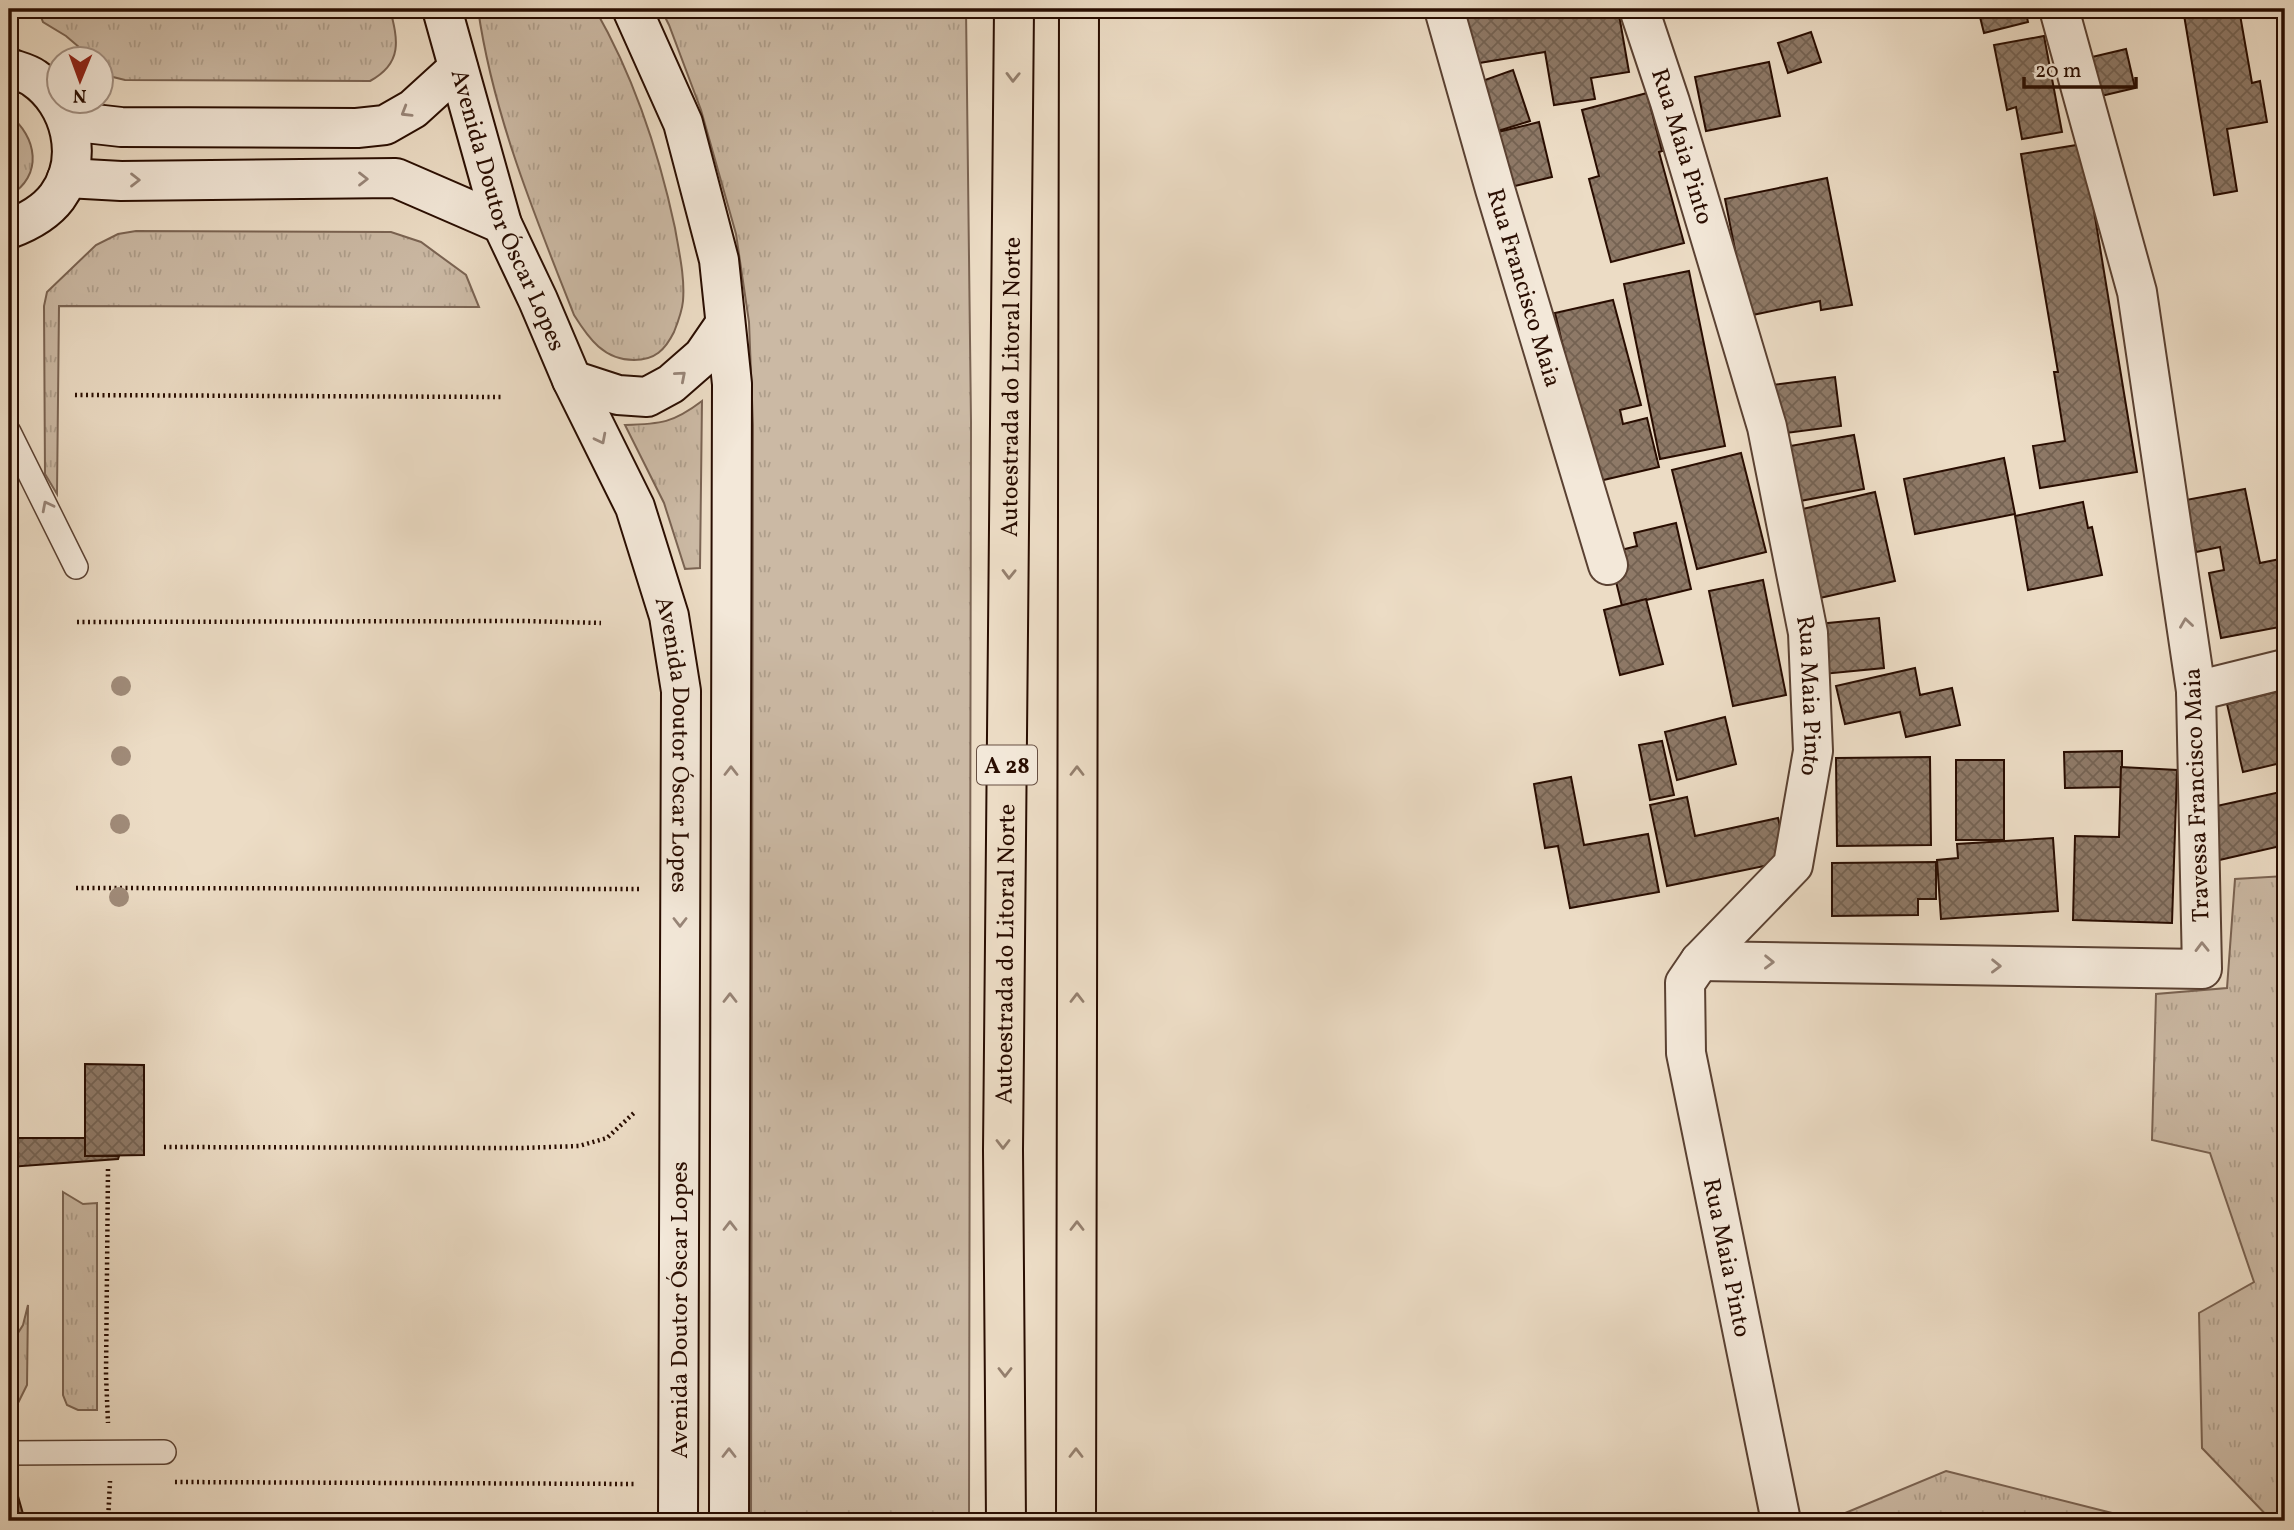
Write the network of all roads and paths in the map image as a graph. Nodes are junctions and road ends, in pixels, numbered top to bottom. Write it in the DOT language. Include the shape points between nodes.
graph roads {
  1 [pos="442,9"];
  2 [pos="632,9"];
  3 [pos="1014,9"];
  4 [pos="1079,9"];
  5 [pos="1444,9"];
  6 [pos="1639,9"];
  7 [pos="2059,9"];
  8 [pos="9,68"];
  9 [pos="458,68"];
  10 [pos="68,121"];
  11 [pos="67,178"];
  12 [pos="502,224"];
  13 [pos="9,229"];
  14 [pos="726,324"];
  15 [pos="572,380"];
  16 [pos="75,395"];
  17 [pos="502,397"];
  18 [pos="9,432"];
  19 [pos="1608,565"];
  20 [pos="76,567"];
  21 [pos="77,622"];
  22 [pos="601,623"];
  23 [pos="2285,669"];
  24 [pos="2196,691"];
  25 [pos="76,888"];
  26 [pos="647,889"];
  27 [pos="1700,961"];
  28 [pos="635,1112"];
  29 [pos="164,1147"];
  30 [pos="108,1168"];
  31 [pos="110,1452"];
  32 [pos="164,1452"];
  33 [pos="9,1453"];
  34 [pos="165,1481"];
  35 [pos="123,1484"];
  36 [pos="636,1484"];
  37 [pos="110,1485"];
  38 [pos="108,1521"];
  39 [pos="678,1521"];
  40 [pos="729,1521"];
  41 [pos="1006,1521"];
  42 [pos="1076,1521"];
  43 [pos="1781,1521"];
  1 -- 9 [label="main road, Avenida Doutor Óscar Lopes"];
  2 -- 14 [label="main road, Avenida Doutor Óscar Lopes" via="683,124 719,260"];
  3 -- 41 [label="highway, Autoestrada do Litoral Norte / A 28, one-way" via="1003,1150"];
  42 -- 4 [label="highway, one-way"];
  5 -- 19 [label="main road, Rua Francisco Maia"];
  6 -- 27 [label="main road, Rua Maia Pinto" via="1767,427 1808,633 1813,751 1793,865"];
  24 -- 7 [label="main road, Travessa Francisco Maia, one-way" via="2137,292"];
  8 -- 10 [label="main road" via="33,77 54,96"];
  9 -- 10 [label="main road, one-way" via="413,109 385,125 121,127"];
  9 -- 12 [label="main road, Avenida Doutor Óscar Lopes"];
  10 -- 11 [label="main road" via="72,150"];
  11 -- 12 [label="main road, one-way" via="396,178"];
  11 -- 13 [label="main road" via="44,211"];
  12 -- 15 [label="main road, Avenida Doutor Óscar Lopes"];
  15 -- 14 [label="main road, one-way" via="618,395 647,397 671,384 703,356"];
  40 -- 14 [label="main road, Avenida Doutor Óscar Lopes, one-way" via="732,384"];
  15 -- 39 [label="main road, Avenida Doutor Óscar Lopes, one-way" via="635,507 669,616 681,691"];
  16 -- 17 [label="path"];
  20 -- 18 [label="lane, one-way"];
  21 -- 22 [label="path"];
  23 -- 24 [label="main road"];
  27 -- 24 [label="main road, Travessa Francisco Maia, one-way" via="2202,969"];
  25 -- 26 [label="path"];
  27 -- 43 [label="main road, Rua Maia Pinto" via="1685,983 1686,1053"];
  28 -- 29 [label="path" via="607,1138 579,1146"];
  30 -- 31 [label="path"];
  31 -- 32 [label="lane"];
  31 -- 33 [label="lane"];
  31 -- 37 [label="path"];
  34 -- 36 [label="path"];
  35 -- 37 [label="path"];
  37 -- 38 [label="path"];
}
